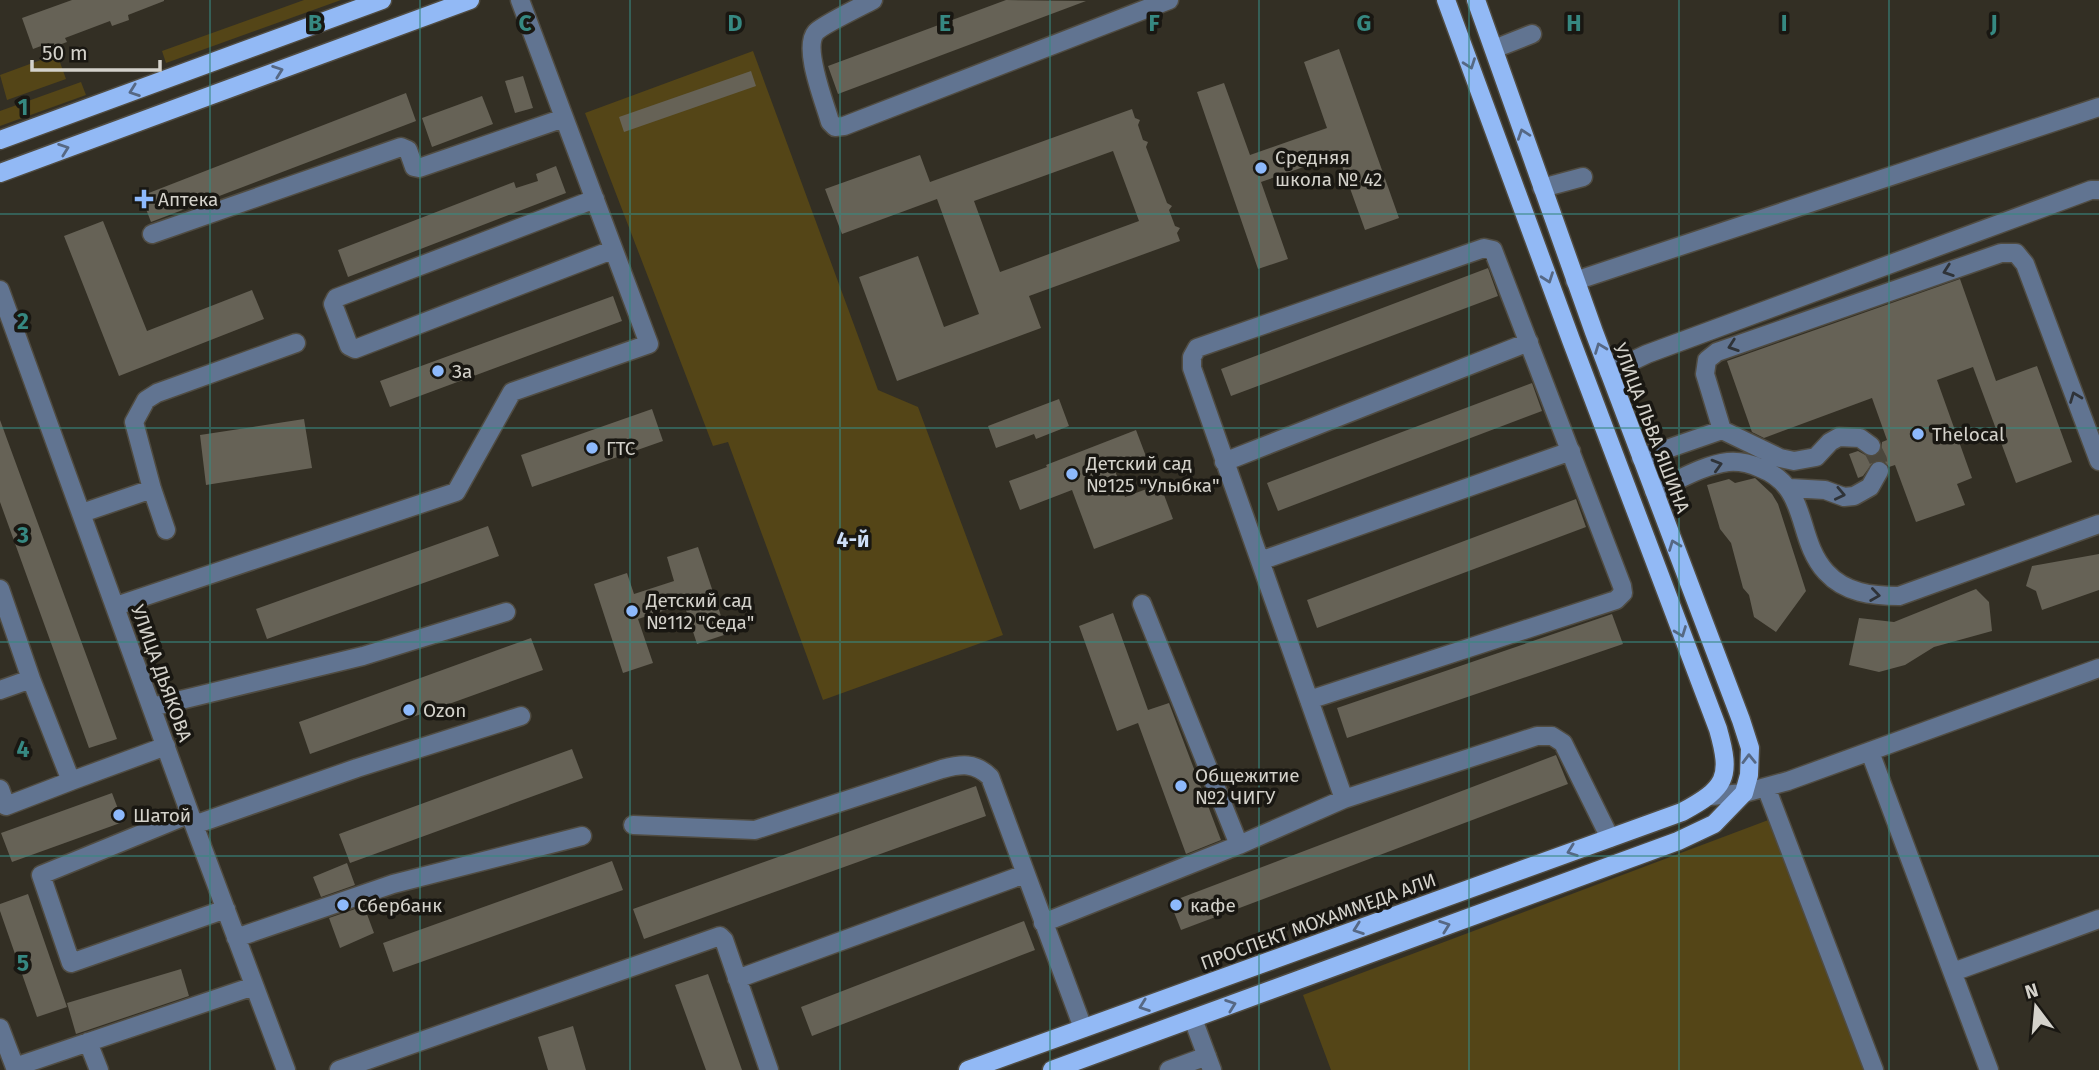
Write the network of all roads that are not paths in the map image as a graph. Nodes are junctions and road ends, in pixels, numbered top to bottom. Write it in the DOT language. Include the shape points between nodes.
graph roads {
  1 [pos="382,0"];
  2 [pos="470,0"];
  3 [pos="520,0"];
  4 [pos="873,0"];
  5 [pos="1169,0"];
  6 [pos="1446,0"];
  7 [pos="1476,0"];
  8 [pos="1532,34"];
  9 [pos="1494,49"];
  10 [pos="2099,107"];
  11 [pos="564,118"];
  12 [pos="0,140"];
  13 [pos="0,173"];
  14 [pos="1583,177"];
  15 [pos="1542,188"];
  16 [pos="2099,190"];
  17 [pos="594,199"];
  18 [pos="152,234"];
  19 [pos="612,250"];
  20 [pos="1575,281"];
  21 [pos="0,290"];
  22 [pos="1529,342"];
  23 [pos="296,343"];
  24 [pos="1609,372"];
  25 [pos="1722,430"];
  26 [pos="1871,446"];
  27 [pos="1571,451"];
  28 [pos="1641,458"];
  29 [pos="2099,461"];
  30 [pos="1224,462"];
  31 [pos="1879,471"];
  32 [pos="1790,488"];
  33 [pos="152,489"];
  34 [pos="1654,491"];
  35 [pos="1631,500"];
  36 [pos="82,513"];
  37 [pos="2099,524"];
  38 [pos="166,530"];
  39 [pos="1260,562"];
  40 [pos="0,589"];
  41 [pos="1142,604"];
  42 [pos="116,606"];
  43 [pos="506,612"];
  44 [pos="2099,668"];
  45 [pos="31,679"];
  46 [pos="0,690"];
  47 [pos="1309,700"];
  48 [pos="152,707"];
  49 [pos="520,716"];
  50 [pos="166,746"];
  51 [pos="1870,752"];
  52 [pos="71,781"];
  53 [pos="1766,787"];
  54 [pos="0,789"];
  55 [pos="1744,793"];
  56 [pos="1711,796"];
  57 [pos="1344,799"];
  58 [pos="192,820"];
  59 [pos="633,825"];
  60 [pos="582,836"];
  61 [pos="1610,838"];
  62 [pos="1238,845"];
  63 [pos="1025,874"];
  64 [pos="226,909"];
  65 [pos="2099,919"];
  66 [pos="1043,923"];
  67 [pos="236,938"];
  68 [pos="1953,972"];
  69 [pos="737,979"];
  70 [pos="254,986"];
  71 [pos="1193,1019"];
  72 [pos="0,1028"];
  73 [pos="1083,1028"];
  74 [pos="88,1042"];
  75 [pos="1209,1063"];
  76 [pos="15,1069"];
  77 [pos="99,1070"];
  78 [pos="286,1070"];
  79 [pos="339,1070"];
  80 [pos="769,1070"];
  81 [pos="968,1070"];
  82 [pos="1052,1070"];
  83 [pos="1169,1070"];
  84 [pos="1874,1070"];
  85 [pos="1989,1070"];
  1 -- 12 [label="main road, one-way"];
  13 -- 2 [label="main road, one-way"];
  3 -- 11 [label="street"];
  4 -- 5 [label="street" via="816,33 811,44 835,127"];
  6 -- 35 [label="main road, one-way"];
  7 -- 9 [label="main road, УЛИЦА ЛЬВА ЯШИНА"];
  8 -- 9 [label="street"];
  15 -- 9 [label="main road, УЛИЦА ЛЬВА ЯШИНА, one-way"];
  10 -- 20 [label="street"];
  11 -- 17 [label="street"];
  11 -- 18 [label="street" via="419,168 401,147"];
  14 -- 15 [label="street"];
  15 -- 20 [label="main road, УЛИЦА ЛЬВА ЯШИНА"];
  16 -- 24 [label="street" via="1647,354"];
  17 -- 19 [label="street"];
  17 -- 19 [label="street" via="336,298 333,304 349,345 355,349"];
  19 -- 42 [label="street" via="649,344 512,392 456,492"];
  24 -- 20 [label="main road, УЛИЦА ЛЬВА ЯШИНА, one-way"];
  21 -- 36 [label="street, УЛИЦА ДЬЯКОВА"];
  22 -- 27 [label="street"];
  22 -- 30 [label="street"];
  22 -- 30 [label="street" via="1497,258 1493,250 1484,248 1197,348 1192,368"];
  23 -- 33 [label="street" via="146,400 134,422"];
  24 -- 28 [label="main road, УЛИЦА ЛЬВА ЯШИНА"];
  25 -- 26 [label="street" via="1794,461 1816,457 1839,437 1860,438"];
  25 -- 28 [label="street"];
  29 -- 25 [label="street, one-way" via="2025,264 2016,253 2001,253 1717,352 1707,360 1705,374"];
  27 -- 39 [label="street"];
  27 -- 47 [label="street" via="1622,586 1623,593 1616,600"];
  28 -- 34 [label="main road, УЛИЦА ЛЬВА ЯШИНА"];
  30 -- 39 [label="street"];
  32 -- 31 [label="street, one-way" via="1854,496 1870,487"];
  34 -- 32 [label="street, one-way" via="1730,462 1771,472"];
  32 -- 37 [label="street, one-way" via="1813,552 1826,572 1849,589 1873,596 1899,596"];
  33 -- 36 [label="street"];
  33 -- 38 [label="street"];
  34 -- 35 [label="main road"];
  55 -- 34 [label="main road, УЛИЦА ЛЬВА ЯШИНА, one-way" via="1750,748"];
  35 -- 56 [label="main road, one-way" via="1725,754 1726,769"];
  36 -- 42 [label="street, УЛИЦА ДЬЯКОВА"];
  39 -- 47 [label="street"];
  40 -- 45 [label="street"];
  41 -- 62 [label="street"];
  42 -- 48 [label="street, УЛИЦА ДЬЯКОВА"];
  43 -- 48 [label="street" via="363,656"];
  44 -- 51 [label="street"];
  45 -- 46 [label="street"];
  45 -- 52 [label="street"];
  47 -- 57 [label="street"];
  48 -- 50 [label="street, УЛИЦА ДЬЯКОВА"];
  49 -- 58 [label="street"];
  50 -- 52 [label="street"];
  50 -- 58 [label="street, УЛИЦА ДЬЯКОВА"];
  51 -- 53 [label="street"];
  51 -- 68 [label="street"];
  52 -- 54 [label="street" via="6,806"];
  53 -- 55 [label="street"];
  53 -- 84 [label="street"];
  55 -- 56 [label="street"];
  71 -- 55 [label="main road, one-way" via="1678,841 1714,824"];
  56 -- 61 [label="main road, ПРОСПЕКТ МОХАММЕДА АЛИ"];
  57 -- 61 [label="street" via="1537,736 1552,736 1563,743"];
  57 -- 62 [label="street"];
  58 -- 64 [label="street, УЛИЦА ДЬЯКОВА"];
  58 -- 64 [label="street" via="41,875 71,963"];
  59 -- 63 [label="street" via="755,830 942,769 972,765 990,777"];
  60 -- 67 [label="street" via="393,884"];
  61 -- 73 [label="main road, ПРОСПЕКТ МОХАММЕДА АЛИ, one-way"];
  62 -- 66 [label="street"];
  63 -- 66 [label="street"];
  63 -- 69 [label="street"];
  64 -- 67 [label="street, УЛИЦА ДЬЯКОВА"];
  65 -- 68 [label="street"];
  66 -- 73 [label="street"];
  67 -- 70 [label="street, УЛИЦА ДЬЯКОВА"];
  68 -- 85 [label="street"];
  69 -- 79 [label="street" via="724,940 717,937"];
  69 -- 80 [label="street"];
  70 -- 74 [label="street"];
  70 -- 78 [label="street, УЛИЦА ДЬЯКОВА"];
  71 -- 75 [label="street"];
  71 -- 82 [label="main road"];
  72 -- 76 [label="street"];
  73 -- 81 [label="main road, ПРОСПЕКТ МОХАММЕДА АЛИ"];
  74 -- 76 [label="street"];
  74 -- 77 [label="street"];
  75 -- 83 [label="street"];
}
